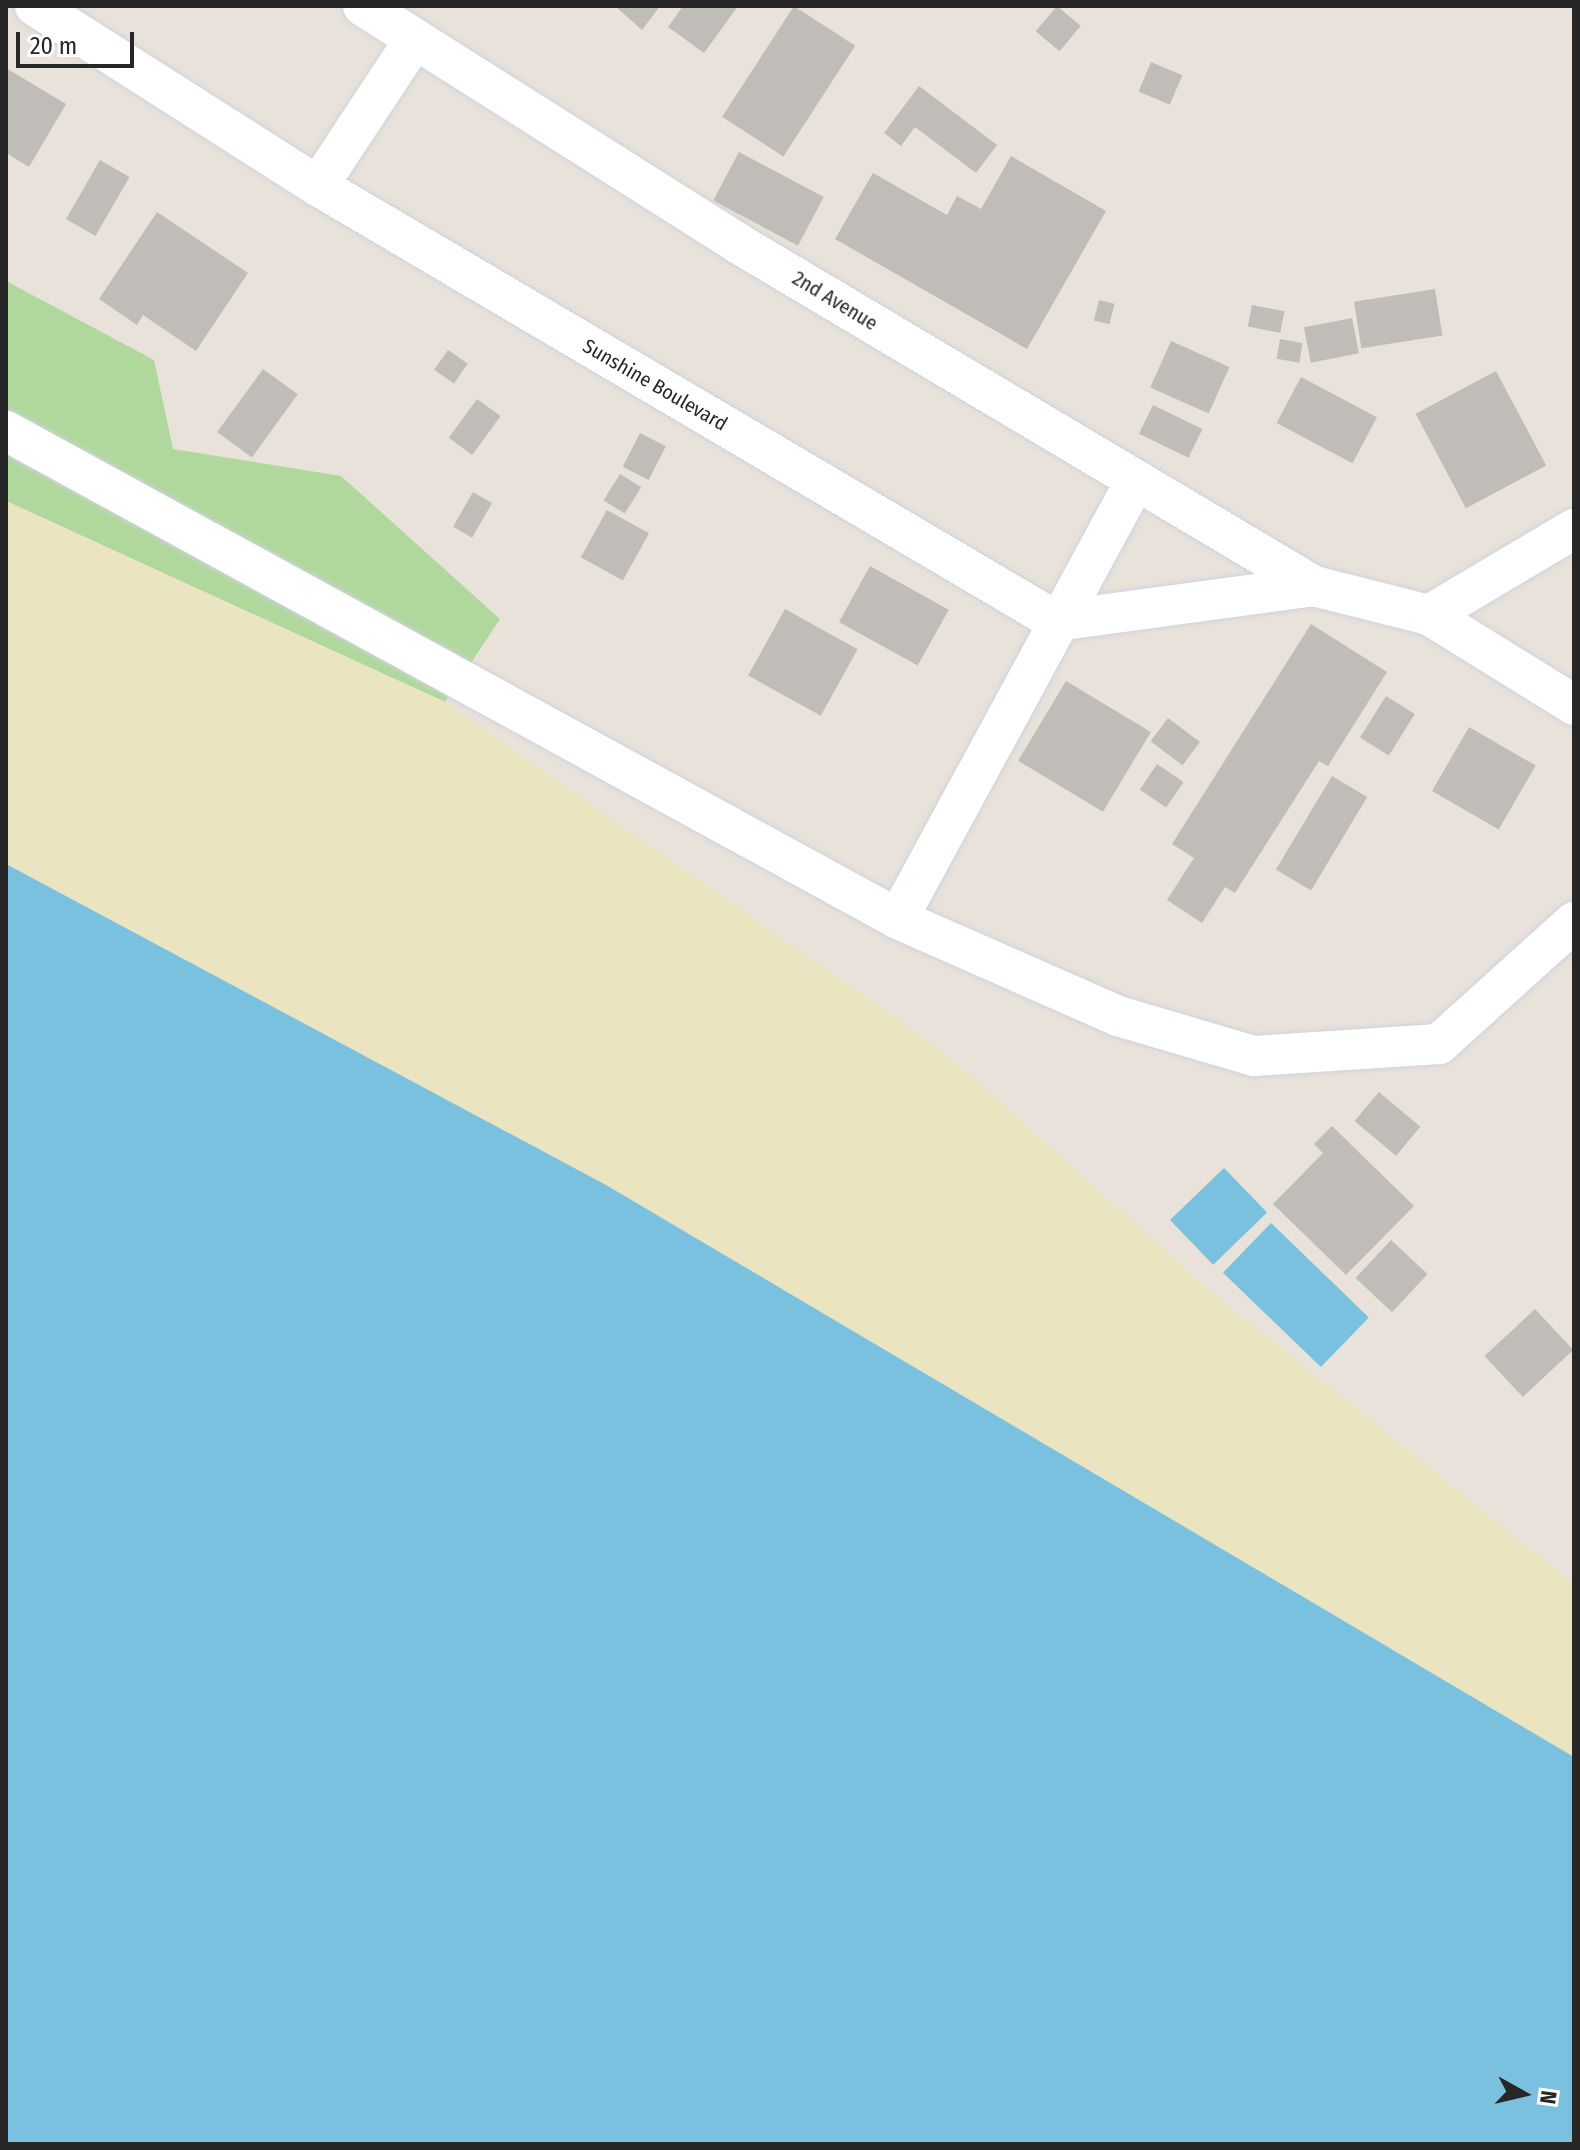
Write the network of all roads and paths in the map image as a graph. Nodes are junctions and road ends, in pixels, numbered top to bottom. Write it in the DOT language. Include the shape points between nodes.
graph roads {
  1 [pos="35,6"];
  2 [pos="363,6"];
  3 [pos="415,39"];
  4 [pos="318,186"];
  5 [pos="6,431"];
  6 [pos="1136,480"];
  7 [pos="1574,529"];
  8 [pos="1314,586"];
  9 [pos="1429,615"];
  10 [pos="1056,621"];
  11 [pos="1574,705"];
  12 [pos="898,919"];
  13 [pos="1574,922"];
  1 -- 4 [label="street, Sunshine Boulevard"];
  2 -- 3 [label="street, 2nd Avenue"];
  3 -- 4 [label="street"];
  3 -- 6 [label="street, 2nd Avenue" via="739,244"];
  4 -- 10 [label="street, Sunshine Boulevard"];
  5 -- 12 [label="street"];
  6 -- 8 [label="street, 2nd Avenue"];
  6 -- 10 [label="street"];
  7 -- 9 [label="street"];
  8 -- 9 [label="street"];
  8 -- 10 [label="street"];
  9 -- 11 [label="street"];
  10 -- 12 [label="street"];
  12 -- 13 [label="street" via="1118,1016 1254,1056 1439,1044"];
}
